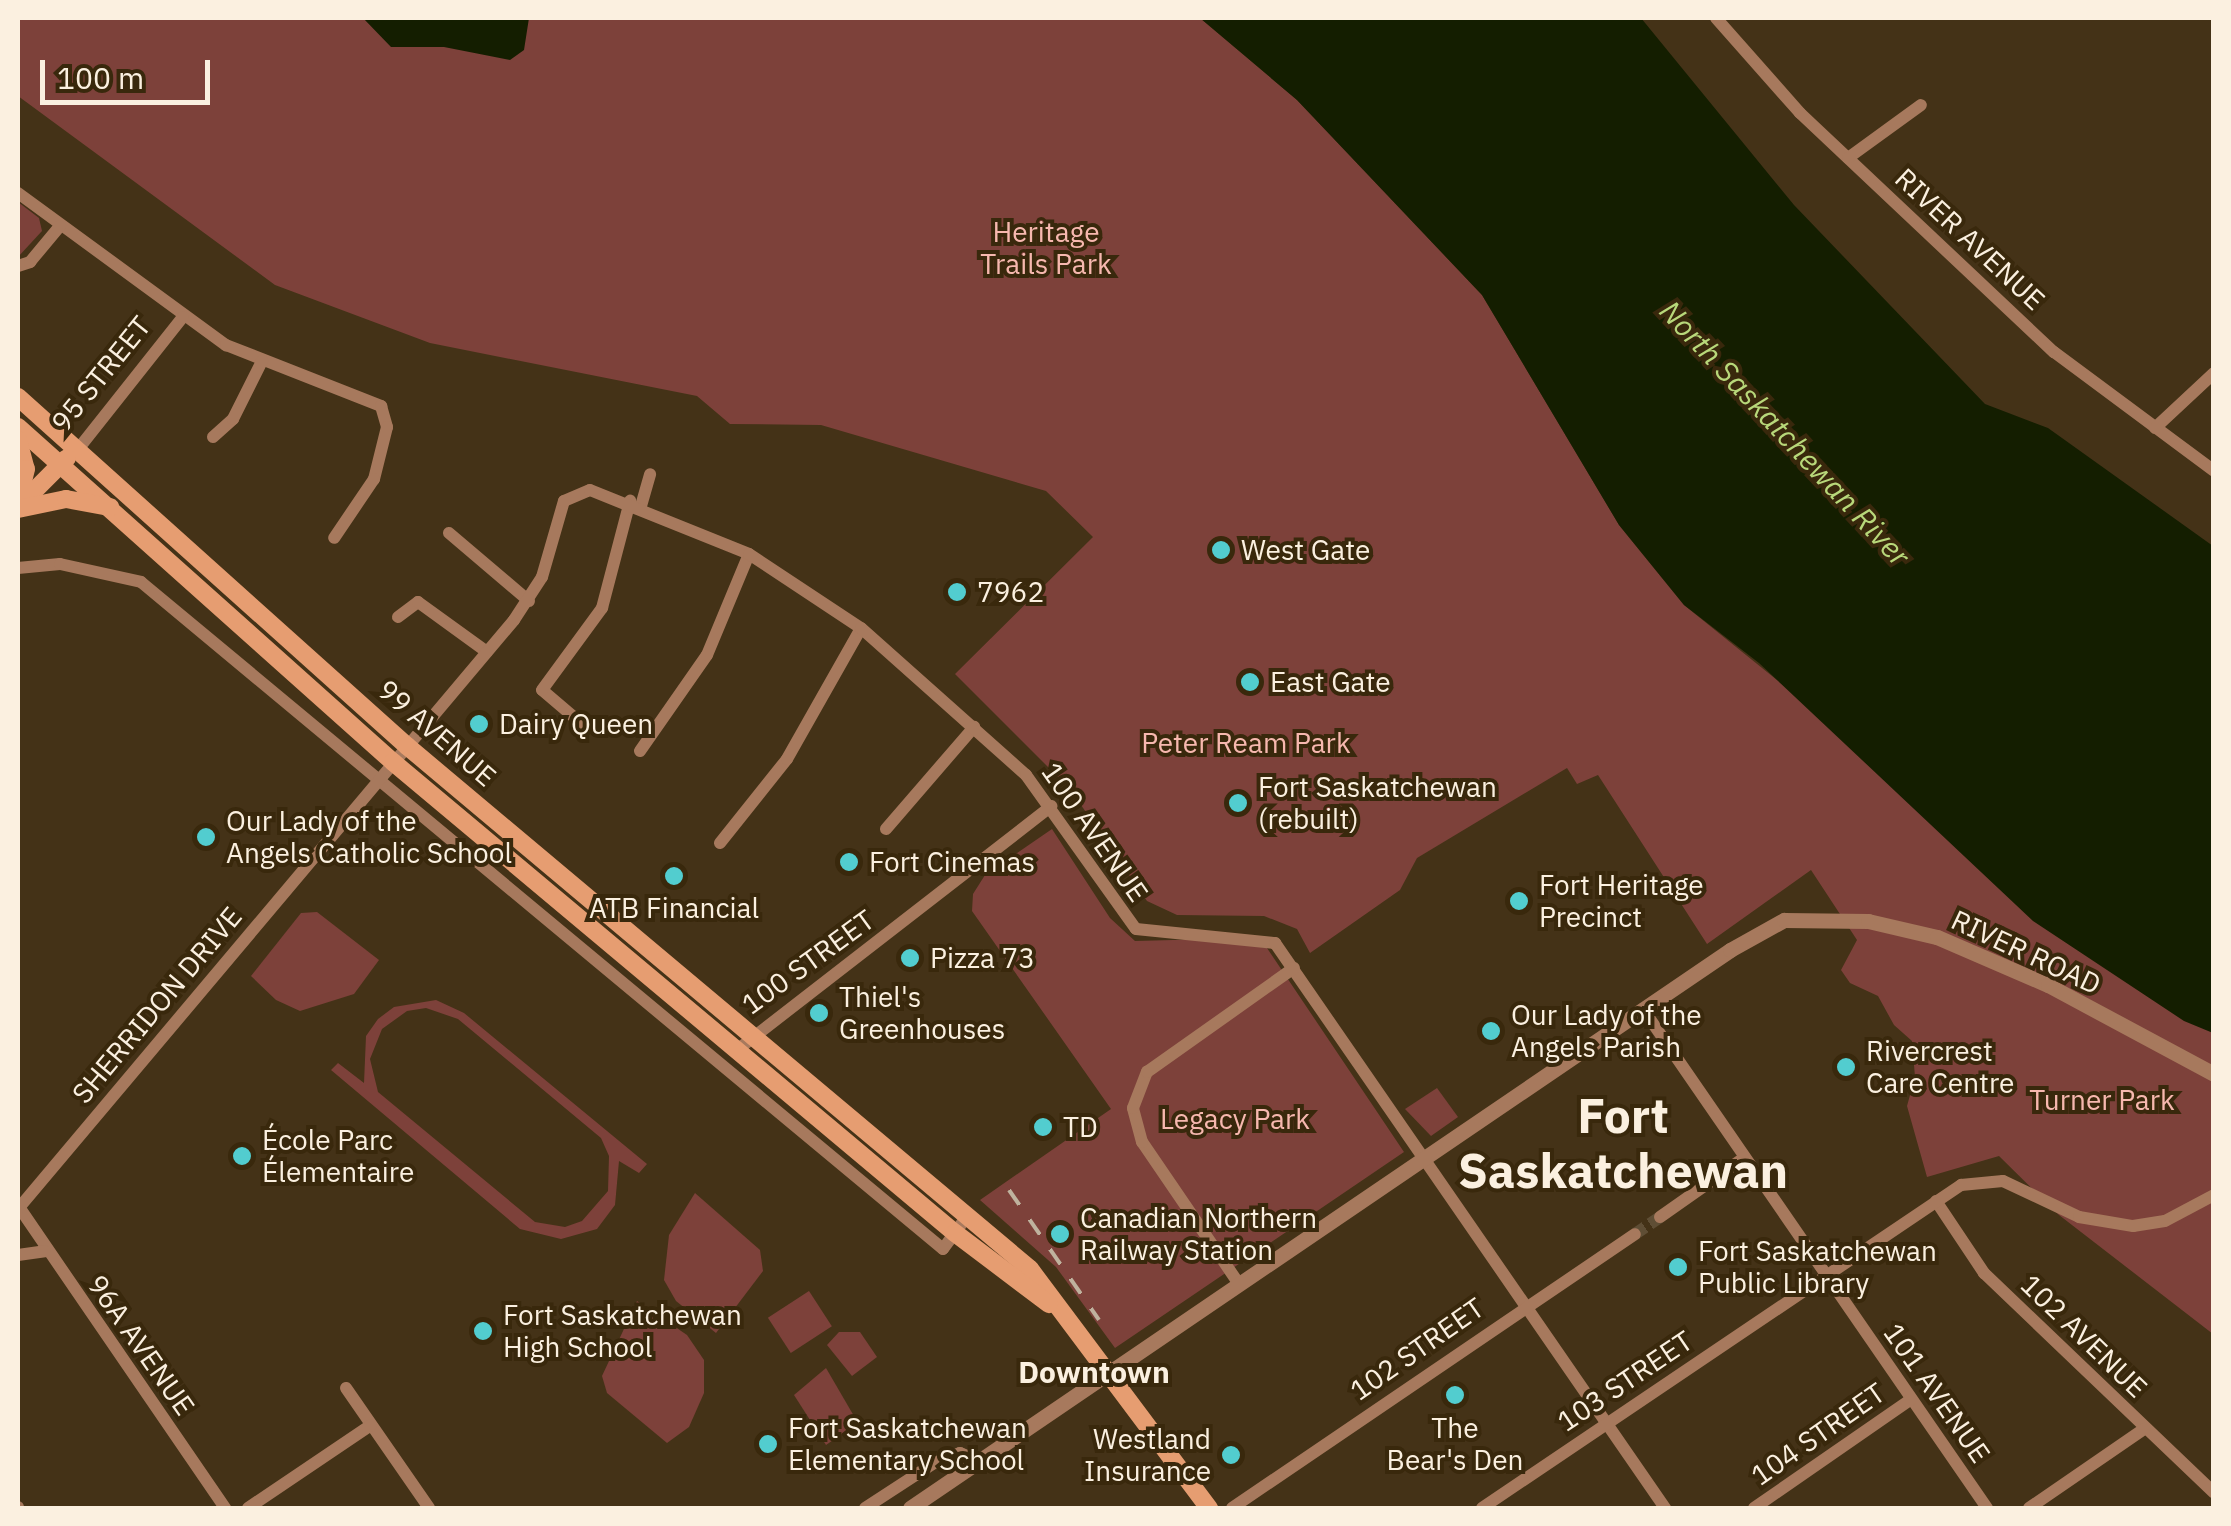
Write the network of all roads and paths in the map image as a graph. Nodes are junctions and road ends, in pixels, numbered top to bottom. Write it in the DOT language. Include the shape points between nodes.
graph roads {
  1 [pos="1716,18"];
  2 [pos="1921,105"];
  3 [pos="1848,158"];
  4 [pos="18,193"];
  5 [pos="60,226"];
  6 [pos="18,266"];
  7 [pos="183,318"];
  8 [pos="262,361"];
  9 [pos="2214,373"];
  10 [pos="18,397"];
  11 [pos="18,427"];
  12 [pos="2155,428"];
  13 [pos="213,438"];
  14 [pos="18,440"];
  15 [pos="78,448"];
  16 [pos="61,464"];
  17 [pos="2214,471"];
  18 [pos="650,474"];
  19 [pos="572,493"];
  20 [pos="636,504"];
  21 [pos="18,506"];
  22 [pos="116,509"];
  23 [pos="449,533"];
  24 [pos="334,538"];
  25 [pos="748,554"];
  26 [pos="18,568"];
  27 [pos="529,601"];
  28 [pos="398,617"];
  29 [pos="861,628"];
  30 [pos="486,652"];
  31 [pos="582,724"];
  32 [pos="974,727"];
  33 [pos="408,746"];
  34 [pos="640,751"];
  35 [pos="387,769"];
  36 [pos="1052,806"];
  37 [pos="886,830"];
  38 [pos="720,843"];
  39 [pos="1294,968"];
  40 [pos="1642,1009"];
  41 [pos="753,1033"];
  42 [pos="737,1050"];
  43 [pos="2214,1074"];
  44 [pos="1426,1156"];
  45 [pos="1744,1158"];
  46 [pos="2214,1195"];
  47 [pos="1936,1202"];
  48 [pos="18,1208"];
  49 [pos="968,1215"];
  50 [pos="1660,1217"];
  51 [pos="955,1234"];
  52 [pos="1634,1234"];
  53 [pos="45,1251"];
  54 [pos="18,1255"];
  55 [pos="1827,1277"];
  56 [pos="1239,1284"];
  57 [pos="1524,1304"];
  58 [pos="1057,1310"];
  59 [pos="1110,1374"];
  60 [pos="346,1388"];
  61 [pos="1910,1400"];
  62 [pos="1606,1422"];
  63 [pos="371,1425"];
  64 [pos="2144,1428"];
  65 [pos="980,1460"];
  66 [pos="2214,1493"];
  67 [pos="225,1508"];
  68 [pos="248,1508"];
  69 [pos="428,1508"];
  70 [pos="865,1508"];
  71 [pos="910,1508"];
  72 [pos="1209,1508"];
  73 [pos="1232,1508"];
  74 [pos="1482,1508"];
  75 [pos="1664,1508"];
  76 [pos="1754,1508"];
  77 [pos="1988,1508"];
  78 [pos="2029,1508"];
  1 -- 3 [label="street, RIVER AVENUE"];
  2 -- 3 [label="street"];
  3 -- 12 [label="street, RIVER AVENUE" via="2054,352"];
  4 -- 5 [label="street"];
  5 -- 6 [label="street" via="30,262"];
  5 -- 7 [label="street"];
  7 -- 8 [label="street"];
  7 -- 15 [label="street, 95 STREET"];
  8 -- 13 [label="street" via="232,419"];
  8 -- 24 [label="street" via="386,413 374,479"];
  9 -- 12 [label="street"];
  10 -- 15 [label="main road, 99 AVENUE"];
  11 -- 16 [label="main road, 99 AVENUE"];
  12 -- 17 [label="street, RIVER AVENUE"];
  14 -- 21 [label="main road" via="26,469"];
  15 -- 16 [label="main road, 95 STREET"];
  15 -- 33 [label="main road, 99 AVENUE"];
  16 -- 21 [label="main road, 95 STREET"];
  16 -- 22 [label="main road, 99 AVENUE"];
  18 -- 20 [label="street"];
  19 -- 20 [label="street, 100 AVENUE" via="590,490"];
  19 -- 27 [label="street, SHERRIDON DRIVE"];
  20 -- 25 [label="street, 100 AVENUE"];
  20 -- 31 [label="street" via="602,608 542,690"];
  21 -- 22 [label="main road" via="66,499"];
  22 -- 35 [label="main road, 99 AVENUE"];
  23 -- 27 [label="street"];
  25 -- 29 [label="street, 100 AVENUE"];
  25 -- 34 [label="street" via="707,655"];
  26 -- 35 [label="street, 99 AVENUE" via="60,564 140,582"];
  27 -- 30 [label="street, SHERRIDON DRIVE"];
  28 -- 30 [label="street" via="418,602"];
  29 -- 32 [label="street, 100 AVENUE"];
  29 -- 38 [label="street" via="787,759"];
  30 -- 33 [label="street, SHERRIDON DRIVE"];
  32 -- 36 [label="street, 100 AVENUE"];
  32 -- 37 [label="street"];
  33 -- 35 [label="street, SHERRIDON DRIVE"];
  33 -- 41 [label="main road, 99 AVENUE"];
  35 -- 42 [label="main road, 99 AVENUE"];
  35 -- 48 [label="street, SHERRIDON DRIVE"];
  35 -- 51 [label="street, 99 AVENUE" via="943,1248"];
  36 -- 39 [label="street, 100 AVENUE" via="1118,912 1136,929 1268,940"];
  36 -- 41 [label="street, 100 STREET"];
  39 -- 44 [label="street, 100 AVENUE"];
  39 -- 56 [label="street" via="1147,1072 1133,1108 1142,1142"];
  40 -- 43 [label="street, RIVER ROAD" via="1762,929 1804,917 1868,921 1955,944"];
  40 -- 44 [label="street"];
  40 -- 45 [label="street, 101 AVENUE"];
  41 -- 42 [label="street, 100 STREET"];
  41 -- 49 [label="main road, 99 AVENUE"];
  42 -- 51 [label="main road, 99 AVENUE"];
  44 -- 56 [label="street"];
  44 -- 57 [label="street, 100 AVENUE"];
  45 -- 50 [label="street"];
  45 -- 55 [label="street, 101 AVENUE"];
  46 -- 47 [label="street, 103 STREET" via="2165,1221 2133,1226 2079,1217 2002,1181 1969,1182"];
  47 -- 55 [label="street, 103 STREET"];
  47 -- 64 [label="street, 102 AVENUE" via="1984,1273"];
  48 -- 53 [label="street, 96A AVENUE"];
  49 -- 51 [label="street"];
  49 -- 58 [label="main road, 99 AVENUE" via="1030,1269"];
  51 -- 58 [label="main road, 99 AVENUE"];
  52 -- 57 [label="street, 102 STREET"];
  53 -- 54 [label="street"];
  53 -- 67 [label="street, 96A AVENUE"];
  55 -- 61 [label="street, 101 AVENUE"];
  55 -- 62 [label="street, 103 STREET"];
  56 -- 59 [label="street"];
  57 -- 62 [label="street, 100 AVENUE"];
  57 -- 73 [label="street, 102 STREET"];
  58 -- 59 [label="main road, 99 AVENUE"];
  59 -- 65 [label="street"];
  59 -- 72 [label="main road, 99 AVENUE"];
  60 -- 63 [label="street"];
  61 -- 76 [label="street, 104 STREET"];
  61 -- 77 [label="street, 101 AVENUE"];
  62 -- 74 [label="street, 103 STREET"];
  62 -- 75 [label="street, 100 AVENUE"];
  63 -- 68 [label="street"];
  63 -- 69 [label="street"];
  64 -- 66 [label="street, 102 AVENUE"];
  64 -- 78 [label="street"];
  65 -- 70 [label="street" via="960,1453 934,1463"];
  65 -- 71 [label="street"];
}
